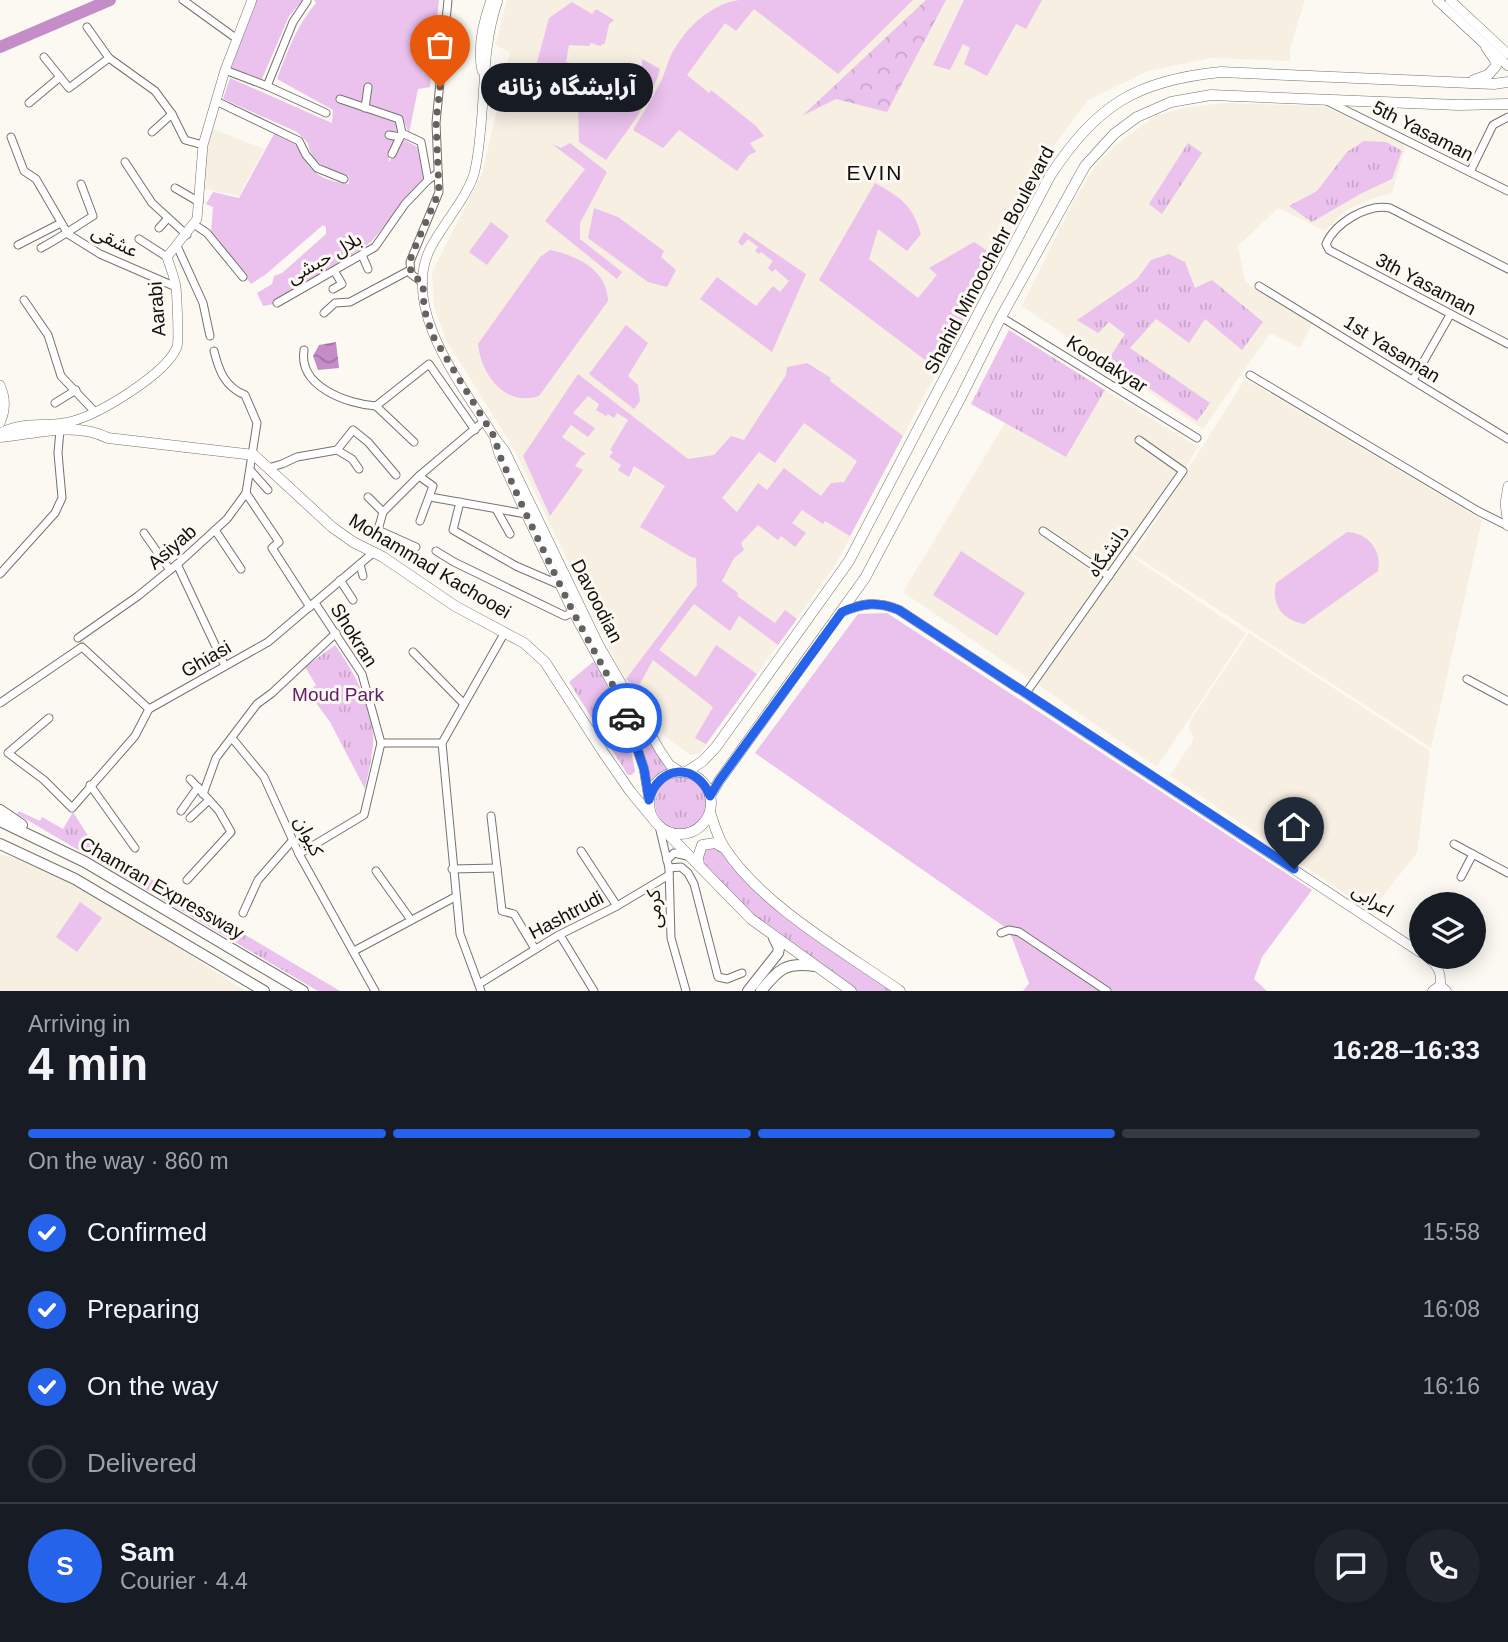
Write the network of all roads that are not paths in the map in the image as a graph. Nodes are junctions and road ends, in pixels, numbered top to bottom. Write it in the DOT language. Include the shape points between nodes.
graph roads {
  1 [pos="183,0"];
  2 [pos="252,0"];
  3 [pos="448,0"];
  4 [pos="491,0"];
  5 [pos="498,0"];
  6 [pos="1437,0"];
  7 [pos="1450,0"];
  8 [pos="307,1"];
  9 [pos="88,27"];
  10 [pos="237,39"];
  11 [pos="1486,47"];
  12 [pos="1508,54"];
  13 [pos="44,57"];
  14 [pos="109,58"];
  15 [pos="1508,66"];
  16 [pos="225,70"];
  17 [pos="60,77"];
  18 [pos="1508,82"];
  19 [pos="1467,83"];
  20 [pos="1494,84"];
  21 [pos="267,86"];
  22 [pos="486,86"];
  23 [pos="368,87"];
  24 [pos="340,99"];
  25 [pos="1323,99"];
  26 [pos="216,101"];
  27 [pos="29,103"];
  28 [pos="1508,104"];
  29 [pos="1496,105"];
  30 [pos="365,108"];
  31 [pos="326,113"];
  32 [pos="172,114"];
  33 [pos="1508,117"];
  34 [pos="152,132"];
  35 [pos="389,135"];
  36 [pos="401,135"];
  37 [pos="11,137"];
  38 [pos="203,145"];
  39 [pos="392,154"];
  40 [pos="125,162"];
  41 [pos="32,163"];
  42 [pos="23,166"];
  43 [pos="1470,172"];
  44 [pos="438,173"];
  45 [pos="344,179"];
  46 [pos="428,180"];
  47 [pos="81,184"];
  48 [pos="175,188"];
  49 [pos="1508,191"];
  50 [pos="199,202"];
  51 [pos="168,218"];
  52 [pos="61,223"];
  53 [pos="195,225"];
  54 [pos="159,228"];
  55 [pos="68,234"];
  56 [pos="187,234"];
  57 [pos="139,239"];
  58 [pos="18,245"];
  59 [pos="177,246"];
  60 [pos="41,248"];
  61 [pos="362,255"];
  62 [pos="167,257"];
  63 [pos="368,269"];
  64 [pos="1508,269"];
  65 [pos="410,270"];
  66 [pos="335,272"];
  67 [pos="243,277"];
  68 [pos="423,283"];
  69 [pos="1259,286"];
  70 [pos="176,288"];
  71 [pos="333,289"];
  72 [pos="24,300"];
  73 [pos="276,303"];
  74 [pos="324,313"];
  75 [pos="1450,315"];
  76 [pos="1000,317"];
  77 [pos="210,336"];
  78 [pos="1508,345"];
  79 [pos="304,350"];
  80 [pos="215,351"];
  81 [pos="1250,375"];
  82 [pos="1413,380"];
  83 [pos="0,385"];
  84 [pos="76,390"];
  85 [pos="55,403"];
  86 [pos="376,406"];
  87 [pos="94,412"];
  88 [pos="484,421"];
  89 [pos="0,423"];
  90 [pos="60,430"];
  91 [pos="475,430"];
  92 [pos="0,435"];
  93 [pos="495,438"];
  94 [pos="1197,438"];
  95 [pos="1508,439"];
  96 [pos="1139,440"];
  97 [pos="414,442"];
  98 [pos="337,450"];
  99 [pos="254,455"];
  100 [pos="268,467"];
  101 [pos="359,469"];
  102 [pos="251,471"];
  103 [pos="396,475"];
  104 [pos="419,476"];
  105 [pos="1508,486"];
  106 [pos="268,490"];
  107 [pos="247,493"];
  108 [pos="368,497"];
  109 [pos="430,497"];
  110 [pos="460,502"];
  111 [pos="496,509"];
  112 [pos="383,512"];
  113 [pos="526,514"];
  114 [pos="420,521"];
  115 [pos="1508,526"];
  116 [pos="215,530"];
  117 [pos="1043,531"];
  118 [pos="144,533"];
  119 [pos="510,534"];
  120 [pos="416,547"];
  121 [pos="436,551"];
  122 [pos="374,552"];
  123 [pos="360,564"];
  124 [pos="174,567"];
  125 [pos="242,569"];
  126 [pos="0,574"];
  127 [pos="363,576"];
  128 [pos="1109,576"];
  129 [pos="340,580"];
  130 [pos="560,585"];
  131 [pos="353,600"];
  132 [pos="313,605"];
  133 [pos="573,612"];
  134 [pos="842,612"];
  135 [pos="505,632"];
  136 [pos="336,633"];
  137 [pos="78,638"];
  138 [pos="414,652"];
  139 [pos="225,666"];
  140 [pos="1467,679"];
  141 [pos="1026,693"];
  142 [pos="626,700"];
  143 [pos="1508,701"];
  144 [pos="0,703"];
  145 [pos="463,703"];
  146 [pos="149,709"];
  147 [pos="48,718"];
  148 [pos="232,738"];
  149 [pos="381,743"];
  150 [pos="442,743"];
  151 [pos="683,772"];
  152 [pos="190,779"];
  153 [pos="90,785"];
  154 [pos="203,794"];
  155 [pos="710,796"];
  156 [pos="649,800"];
  157 [pos="0,810"];
  158 [pos="181,811"];
  159 [pos="710,812"];
  160 [pos="491,816"];
  161 [pos="190,818"];
  162 [pos="0,821"];
  163 [pos="659,825"];
  164 [pos="292,841"];
  165 [pos="47,843"];
  166 [pos="0,844"];
  167 [pos="1454,844"];
  168 [pos="135,848"];
  169 [pos="725,848"];
  170 [pos="580,851"];
  171 [pos="299,854"];
  172 [pos="1473,854"];
  173 [pos="696,863"];
  174 [pos="497,868"];
  175 [pos="669,868"];
  176 [pos="452,869"];
  177 [pos="1507,870"];
  178 [pos="376,872"];
  179 [pos="1461,877"];
  180 [pos="187,880"];
  181 [pos="455,897"];
  182 [pos="617,906"];
  183 [pos="243,913"];
  184 [pos="411,920"];
  185 [pos="1001,933"];
  186 [pos="560,935"];
  187 [pos="774,938"];
  188 [pos="1409,945"];
  189 [pos="535,948"];
  190 [pos="354,951"];
  191 [pos="815,966"];
  192 [pos="1438,969"];
  193 [pos="742,973"];
  194 [pos="480,988"];
  195 [pos="1442,990"];
  196 [pos="263,991"];
  197 [pos="303,991"];
  198 [pos="375,991"];
  199 [pos="594,991"];
  200 [pos="686,991"];
  201 [pos="748,991"];
  202 [pos="761,991"];
  203 [pos="850,991"];
  204 [pos="900,991"];
  205 [pos="1107,991"];
  1 -- 10 [label="street"];
  2 -- 10 [label="street"];
  3 -- 44 [label="street" via="436,122"];
  4 -- 22 [label="street, Davoodian" via="482,28 480,61"];
  5 -- 22 [label="street, Davoodian" via="489,29"];
  6 -- 11 [label="street"];
  7 -- 12 [label="street"];
  8 -- 21 [label="street" via="293,22"];
  9 -- 14 [label="street"];
  10 -- 16 [label="street"];
  11 -- 15 [label="street"];
  11 -- 19 [label="main road" via="1495,60 1494,70"];
  13 -- 17 [label="street"];
  14 -- 17 [label="street" via="69,88"];
  14 -- 32 [label="street" via="155,91"];
  16 -- 21 [label="street"];
  16 -- 26 [label="street"];
  17 -- 27 [label="street"];
  18 -- 20 [label="main road, Shahid Minoochehr Boulevard"];
  19 -- 20 [label="main road, Shahid Minoochehr Boulevard"];
  19 -- 151 [label="main road, Shahid Minoochehr Boulevard" via="1221,72 1190,75 1138,91 1096,119 1072,143 1050,176 849,561 716,747"];
  20 -- 29 [label="main road" via="1499,94"];
  21 -- 31 [label="street"];
  22 -- 68 [label="street, Davoodian" via="475,173 429,250"];
  23 -- 30 [label="street"];
  24 -- 30 [label="street"];
  25 -- 29 [label="main road, Shahid Minoochehr Boulevard"];
  25 -- 43 [label="street, 5th Yasaman"];
  25 -- 76 [label="main road, Shahid Minoochehr Boulevard" via="1211,94 1171,102 1124,125 1076,178"];
  26 -- 38 [label="street"];
  26 -- 45 [label="street" via="299,141 317,168"];
  28 -- 29 [label="main road, Shahid Minoochehr Boulevard"];
  30 -- 36 [label="street" via="399,119"];
  32 -- 34 [label="street"];
  32 -- 38 [label="street" via="184,140"];
  33 -- 43 [label="street" via="1493,125"];
  35 -- 36 [label="street"];
  36 -- 39 [label="street"];
  36 -- 46 [label="street" via="421,142"];
  37 -- 42 [label="street, عشقی"];
  38 -- 50 [label="street"];
  40 -- 51 [label="street" via="152,203"];
  41 -- 42 [label="street"];
  42 -- 52 [label="street, عشقی" via="36,179"];
  43 -- 49 [label="street, 5th Yasaman"];
  44 -- 46 [label="street, بلال حبشی"];
  44 -- 65 [label="street" via="439,192 412,254"];
  46 -- 61 [label="street, بلال حبشی" via="375,247"];
  47 -- 55 [label="street" via="93,216"];
  48 -- 50 [label="street"];
  50 -- 53 [label="street"];
  51 -- 54 [label="street"];
  51 -- 56 [label="street"];
  52 -- 55 [label="street, عشقی"];
  52 -- 58 [label="street"];
  53 -- 56 [label="street, Aarabi"];
  53 -- 67 [label="street"];
  55 -- 60 [label="street"];
  55 -- 70 [label="street, عشقی" via="100,254"];
  56 -- 59 [label="street, Aarabi"];
  57 -- 62 [label="street"];
  59 -- 62 [label="street, Aarabi"];
  59 -- 77 [label="street" via="204,303"];
  61 -- 63 [label="street"];
  61 -- 66 [label="street, بلال حبشی"];
  62 -- 70 [label="street, Aarabi"];
  64 -- 75 [label="street, 3th Yasaman" via="1382,206 1354,216 1326,244 1329,250"];
  65 -- 68 [label="street"];
  65 -- 74 [label="street" via="349,302 335,303"];
  66 -- 71 [label="street" via="342,284"];
  66 -- 73 [label="street, بلال حبشی"];
  68 -- 88 [label="street, Davoodian" via="424,309 433,336"];
  69 -- 82 [label="street, 1st Yasaman"];
  70 -- 87 [label="street, Aarabi" via="177,346 147,380"];
  72 -- 84 [label="street" via="48,335 61,376"];
  75 -- 78 [label="street, 3th Yasaman"];
  75 -- 82 [label="street"];
  76 -- 94 [label="street, Koodakyar"];
  76 -- 134 [label="main road, Shahid Minoochehr Boulevard" via="866,578"];
  79 -- 86 [label="street" via="306,367 324,389 351,403"];
  80 -- 99 [label="street, Asiyab" via="226,383 245,395 257,424"];
  81 -- 115 [label="street"];
  82 -- 95 [label="street, 1st Yasaman"];
  83 -- 89 [label="street" via="5,405"];
  84 -- 85 [label="street"];
  84 -- 87 [label="street"];
  86 -- 91 [label="street" via="429,364"];
  86 -- 97 [label="street"];
  87 -- 92 [label="street, Aarabi" via="72,422 9,428"];
  88 -- 91 [label="street"];
  88 -- 93 [label="street, Davoodian"];
  90 -- 92 [label="main road"];
  90 -- 99 [label="main road"];
  90 -- 126 [label="street" via="62,498 55,513"];
  91 -- 104 [label="street"];
  93 -- 113 [label="street, Davoodian"];
  93 -- 142 [label="street, Davoodian"];
  96 -- 128 [label="street, دانشگاه" via="1184,471"];
  98 -- 100 [label="street"];
  98 -- 101 [label="street"];
  98 -- 103 [label="street" via="353,430"];
  99 -- 100 [label="main road, Mohammad Kachooei"];
  99 -- 102 [label="street, Asiyab"];
  100 -- 122 [label="main road, Mohammad Kachooei" via="306,507"];
  102 -- 106 [label="street"];
  102 -- 107 [label="street, Asiyab"];
  104 -- 109 [label="street" via="433,486"];
  104 -- 112 [label="street"];
  105 -- 115 [label="street"];
  107 -- 116 [label="street, Asiyab"];
  107 -- 132 [label="street, Shokran" via="279,542 272,548"];
  108 -- 112 [label="street"];
  109 -- 110 [label="street"];
  109 -- 114 [label="street"];
  110 -- 111 [label="street"];
  110 -- 130 [label="street" via="453,530"];
  111 -- 113 [label="street"];
  111 -- 119 [label="street"];
  112 -- 120 [label="street" via="378,530"];
  113 -- 130 [label="street, Davoodian"];
  116 -- 124 [label="street, Asiyab"];
  116 -- 125 [label="street"];
  117 -- 128 [label="street"];
  118 -- 124 [label="street"];
  121 -- 133 [label="street" via="565,616"];
  122 -- 123 [label="street, Ghiasi"];
  122 -- 135 [label="main road, Mohammad Kachooei" via="455,606"];
  123 -- 127 [label="street"];
  123 -- 129 [label="street, Ghiasi"];
  124 -- 137 [label="street, Asiyab"];
  124 -- 139 [label="street"];
  128 -- 141 [label="street, دانشگاه"];
  129 -- 131 [label="street"];
  129 -- 132 [label="street, Ghiasi"];
  130 -- 133 [label="street, Davoodian"];
  132 -- 136 [label="street, Shokran"];
  132 -- 139 [label="street, Ghiasi" via="268,642"];
  133 -- 142 [label="street, Davoodian"];
  134 -- 141 [label="street, اعرابی" via="873,603 899,610"];
  134 -- 155 [label="main road, Shahid Minoochehr Boulevard"];
  135 -- 145 [label="street"];
  135 -- 163 [label="main road, Mohammad Kachooei" via="545,662 603,752"];
  136 -- 148 [label="street" via="257,704"];
  136 -- 149 [label="street, Shokran" via="362,674"];
  138 -- 145 [label="street"];
  139 -- 146 [label="street, Ghiasi"];
  140 -- 143 [label="street"];
  141 -- 188 [label="street, اعرابی"];
  142 -- 151 [label="street, Davoodian" via="666,758"];
  142 -- 156 [label="street, Davoodian"];
  144 -- 146 [label="street" via="82,647"];
  145 -- 150 [label="street"];
  146 -- 153 [label="street" via="135,736"];
  147 -- 153 [label="street" via="8,753 72,808"];
  148 -- 154 [label="street" via="216,758"];
  148 -- 164 [label="street, کیوان" via="264,777"];
  149 -- 150 [label="street"];
  149 -- 171 [label="street, Shokran" via="364,815"];
  150 -- 176 [label="street"];
  151 -- 155 [label="main road" via="702,780"];
  151 -- 156 [label="main road" via="671,773 656,783"];
  152 -- 154 [label="street"];
  153 -- 168 [label="street"];
  154 -- 158 [label="street"];
  154 -- 161 [label="street"];
  154 -- 180 [label="street" via="231,832"];
  155 -- 159 [label="main road"];
  156 -- 163 [label="main road"];
  157 -- 165 [label="highway"];
  159 -- 163 [label="main road" via="692,832 682,834"];
  159 -- 169 [label="main road"];
  160 -- 174 [label="street"];
  162 -- 165 [label="highway, Chamran Expressway"];
  163 -- 173 [label="main road, Mohammad Kachooei"];
  163 -- 175 [label="street, کرمی"];
  164 -- 171 [label="street, کیوان"];
  164 -- 183 [label="street" via="258,880"];
  165 -- 197 [label="highway, Chamran Expressway"];
  166 -- 196 [label="highway, Chamran Expressway" via="75,879"];
  167 -- 172 [label="street"];
  169 -- 173 [label="main road" via="707,842"];
  169 -- 204 [label="main road" via="776,902"];
  170 -- 182 [label="street"];
  171 -- 190 [label="street, کیوان"];
  172 -- 177 [label="street"];
  172 -- 179 [label="street"];
  173 -- 175 [label="street" via="674,853"];
  173 -- 187 [label="main road, Mohammad Kachooei"];
  174 -- 176 [label="street"];
  174 -- 189 [label="street" via="502,911 514,914"];
  175 -- 182 [label="street, Hashtrudi"];
  175 -- 193 [label="street" via="681,867 694,884 718,977"];
  175 -- 200 [label="street, کرمی" via="671,938"];
  176 -- 181 [label="street"];
  178 -- 184 [label="street"];
  181 -- 184 [label="street"];
  181 -- 194 [label="street" via="461,937"];
  182 -- 186 [label="street, Hashtrudi"];
  184 -- 190 [label="street"];
  185 -- 205 [label="street" via="1019,932"];
  186 -- 189 [label="street, Hashtrudi"];
  186 -- 199 [label="street"];
  187 -- 191 [label="main road, Mohammad Kachooei"];
  187 -- 201 [label="highway" via="778,953"];
  189 -- 194 [label="street, Hashtrudi"];
  190 -- 198 [label="street, کیوان"];
  191 -- 202 [label="highway" via="787,966"];
  191 -- 203 [label="main road, Mohammad Kachooei"];
  192 -- 195 [label="street"];
}
